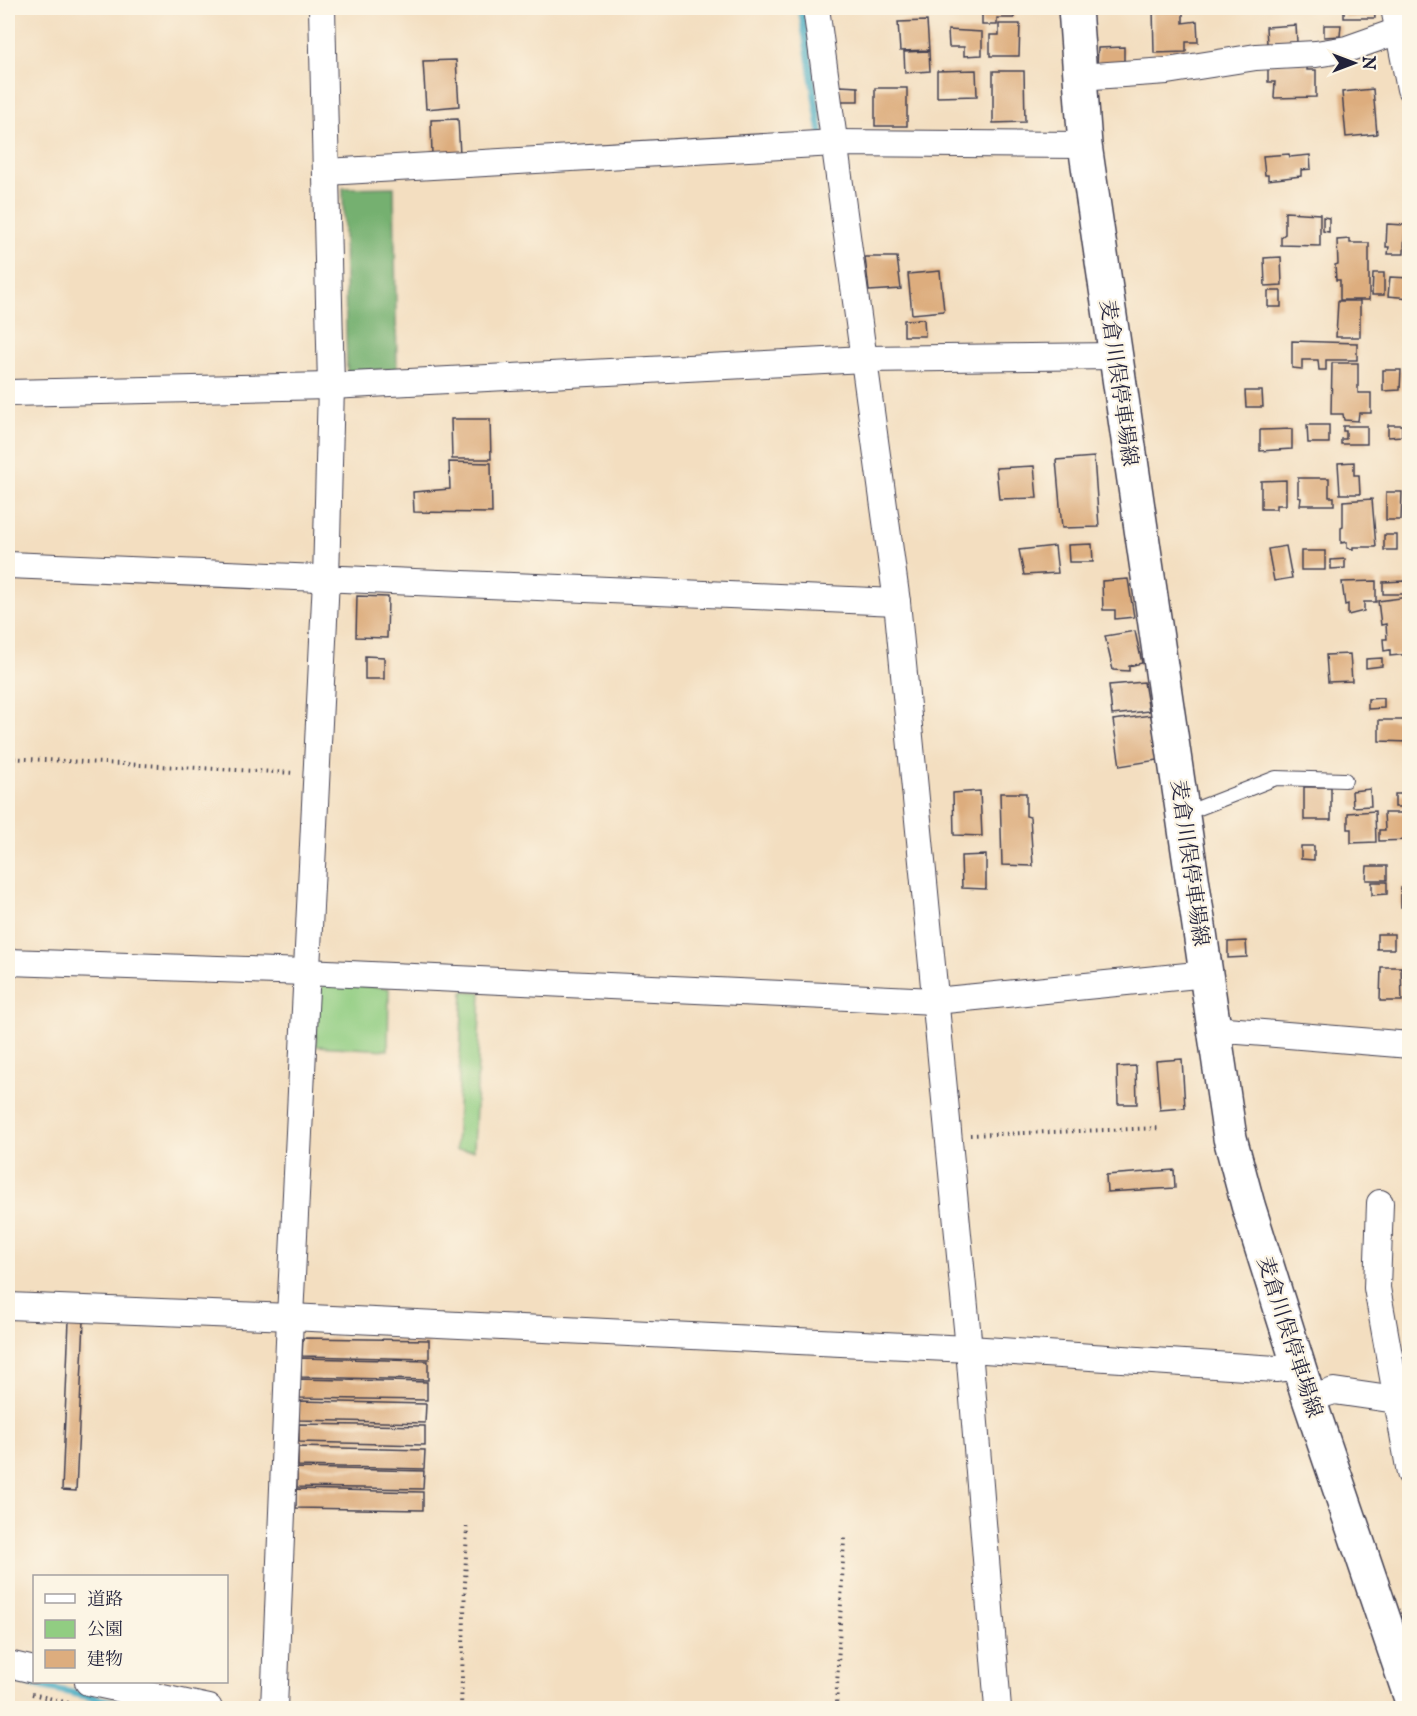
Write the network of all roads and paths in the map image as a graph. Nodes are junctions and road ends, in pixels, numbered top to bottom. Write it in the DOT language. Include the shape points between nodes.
graph roads {
  1 [pos="322,8"];
  2 [pos="816,8"];
  3 [pos="1074,8"];
  4 [pos="1400,24"];
  5 [pos="1079,77"];
  6 [pos="1410,89"];
  7 [pos="835,143"];
  8 [pos="1085,145"];
  9 [pos="326,172"];
  10 [pos="1115,356"];
  11 [pos="865,359"];
  12 [pos="331,386"];
  13 [pos="8,393"];
  14 [pos="8,565"];
  15 [pos="326,579"];
  16 [pos="897,602"];
  17 [pos="8,758"];
  18 [pos="316,774"];
  19 [pos="1345,780"];
  20 [pos="1183,812"];
  21 [pos="8,963"];
  22 [pos="306,972"];
  23 [pos="1207,974"];
  24 [pos="935,1001"];
  25 [pos="1215,1031"];
  26 [pos="1410,1045"];
  27 [pos="1161,1128"];
  28 [pos="948,1136"];
  29 [pos="1380,1203"];
  30 [pos="8,1306"];
  31 [pos="290,1317"];
  32 [pos="969,1349"];
  33 [pos="1299,1366"];
  34 [pos="1309,1399"];
  35 [pos="1403,1401"];
  36 [pos="1410,1473"];
  37 [pos="466,1523"];
  38 [pos="844,1538"];
  39 [pos="8,1664"];
  40 [pos="32,1681"];
  41 [pos="1407,1681"];
  42 [pos="40,1683"];
  43 [pos="85,1694"];
  44 [pos="209,1708"];
  45 [pos="274,1708"];
  46 [pos="461,1708"];
  47 [pos="836,1708"];
  48 [pos="998,1708"];
  1 -- 9 [label="street"];
  2 -- 7 [label="street"];
  3 -- 5 [label="main road, 麦倉川俣停車場線"];
  4 -- 5 [label="street" via="1347,49 1256,57 1167,71"];
  4 -- 6 [label="street"];
  5 -- 8 [label="main road, 麦倉川俣停車場線"];
  7 -- 8 [label="street"];
  7 -- 9 [label="street"];
  7 -- 11 [label="street"];
  8 -- 10 [label="main road, 麦倉川俣停車場線"];
  9 -- 12 [label="street"];
  10 -- 11 [label="street"];
  10 -- 20 [label="main road, 麦倉川俣停車場線"];
  11 -- 12 [label="street"];
  11 -- 16 [label="street"];
  12 -- 13 [label="street"];
  12 -- 15 [label="street"];
  14 -- 15 [label="street"];
  15 -- 16 [label="street"];
  15 -- 18 [label="street"];
  16 -- 24 [label="street"];
  17 -- 18 [label="path"];
  18 -- 22 [label="street"];
  19 -- 20 [label="lane" via="1276,778"];
  20 -- 23 [label="main road, 麦倉川俣停車場線"];
  21 -- 22 [label="street"];
  22 -- 24 [label="street"];
  22 -- 31 [label="street"];
  23 -- 24 [label="street"];
  23 -- 25 [label="main road, 麦倉川俣停車場線"];
  24 -- 28 [label="street"];
  25 -- 26 [label="street"];
  25 -- 33 [label="main road, 麦倉川俣停車場線" via="1230,1138"];
  27 -- 28 [label="path"];
  28 -- 32 [label="street"];
  29 -- 35 [label="street" via="1377,1288"];
  30 -- 31 [label="street"];
  31 -- 32 [label="street"];
  31 -- 45 [label="street"];
  32 -- 33 [label="street" via="1276,1370"];
  32 -- 48 [label="street"];
  33 -- 34 [label="main road, 麦倉川俣停車場線"];
  34 -- 35 [label="street" via="1334,1391"];
  34 -- 41 [label="main road, 麦倉川俣停車場線"];
  35 -- 36 [label="street"];
  37 -- 46 [label="path"];
  38 -- 47 [label="path"];
  39 -- 40 [label="street"];
  42 -- 43 [label="path"];
  43 -- 44 [label="street"];
}
